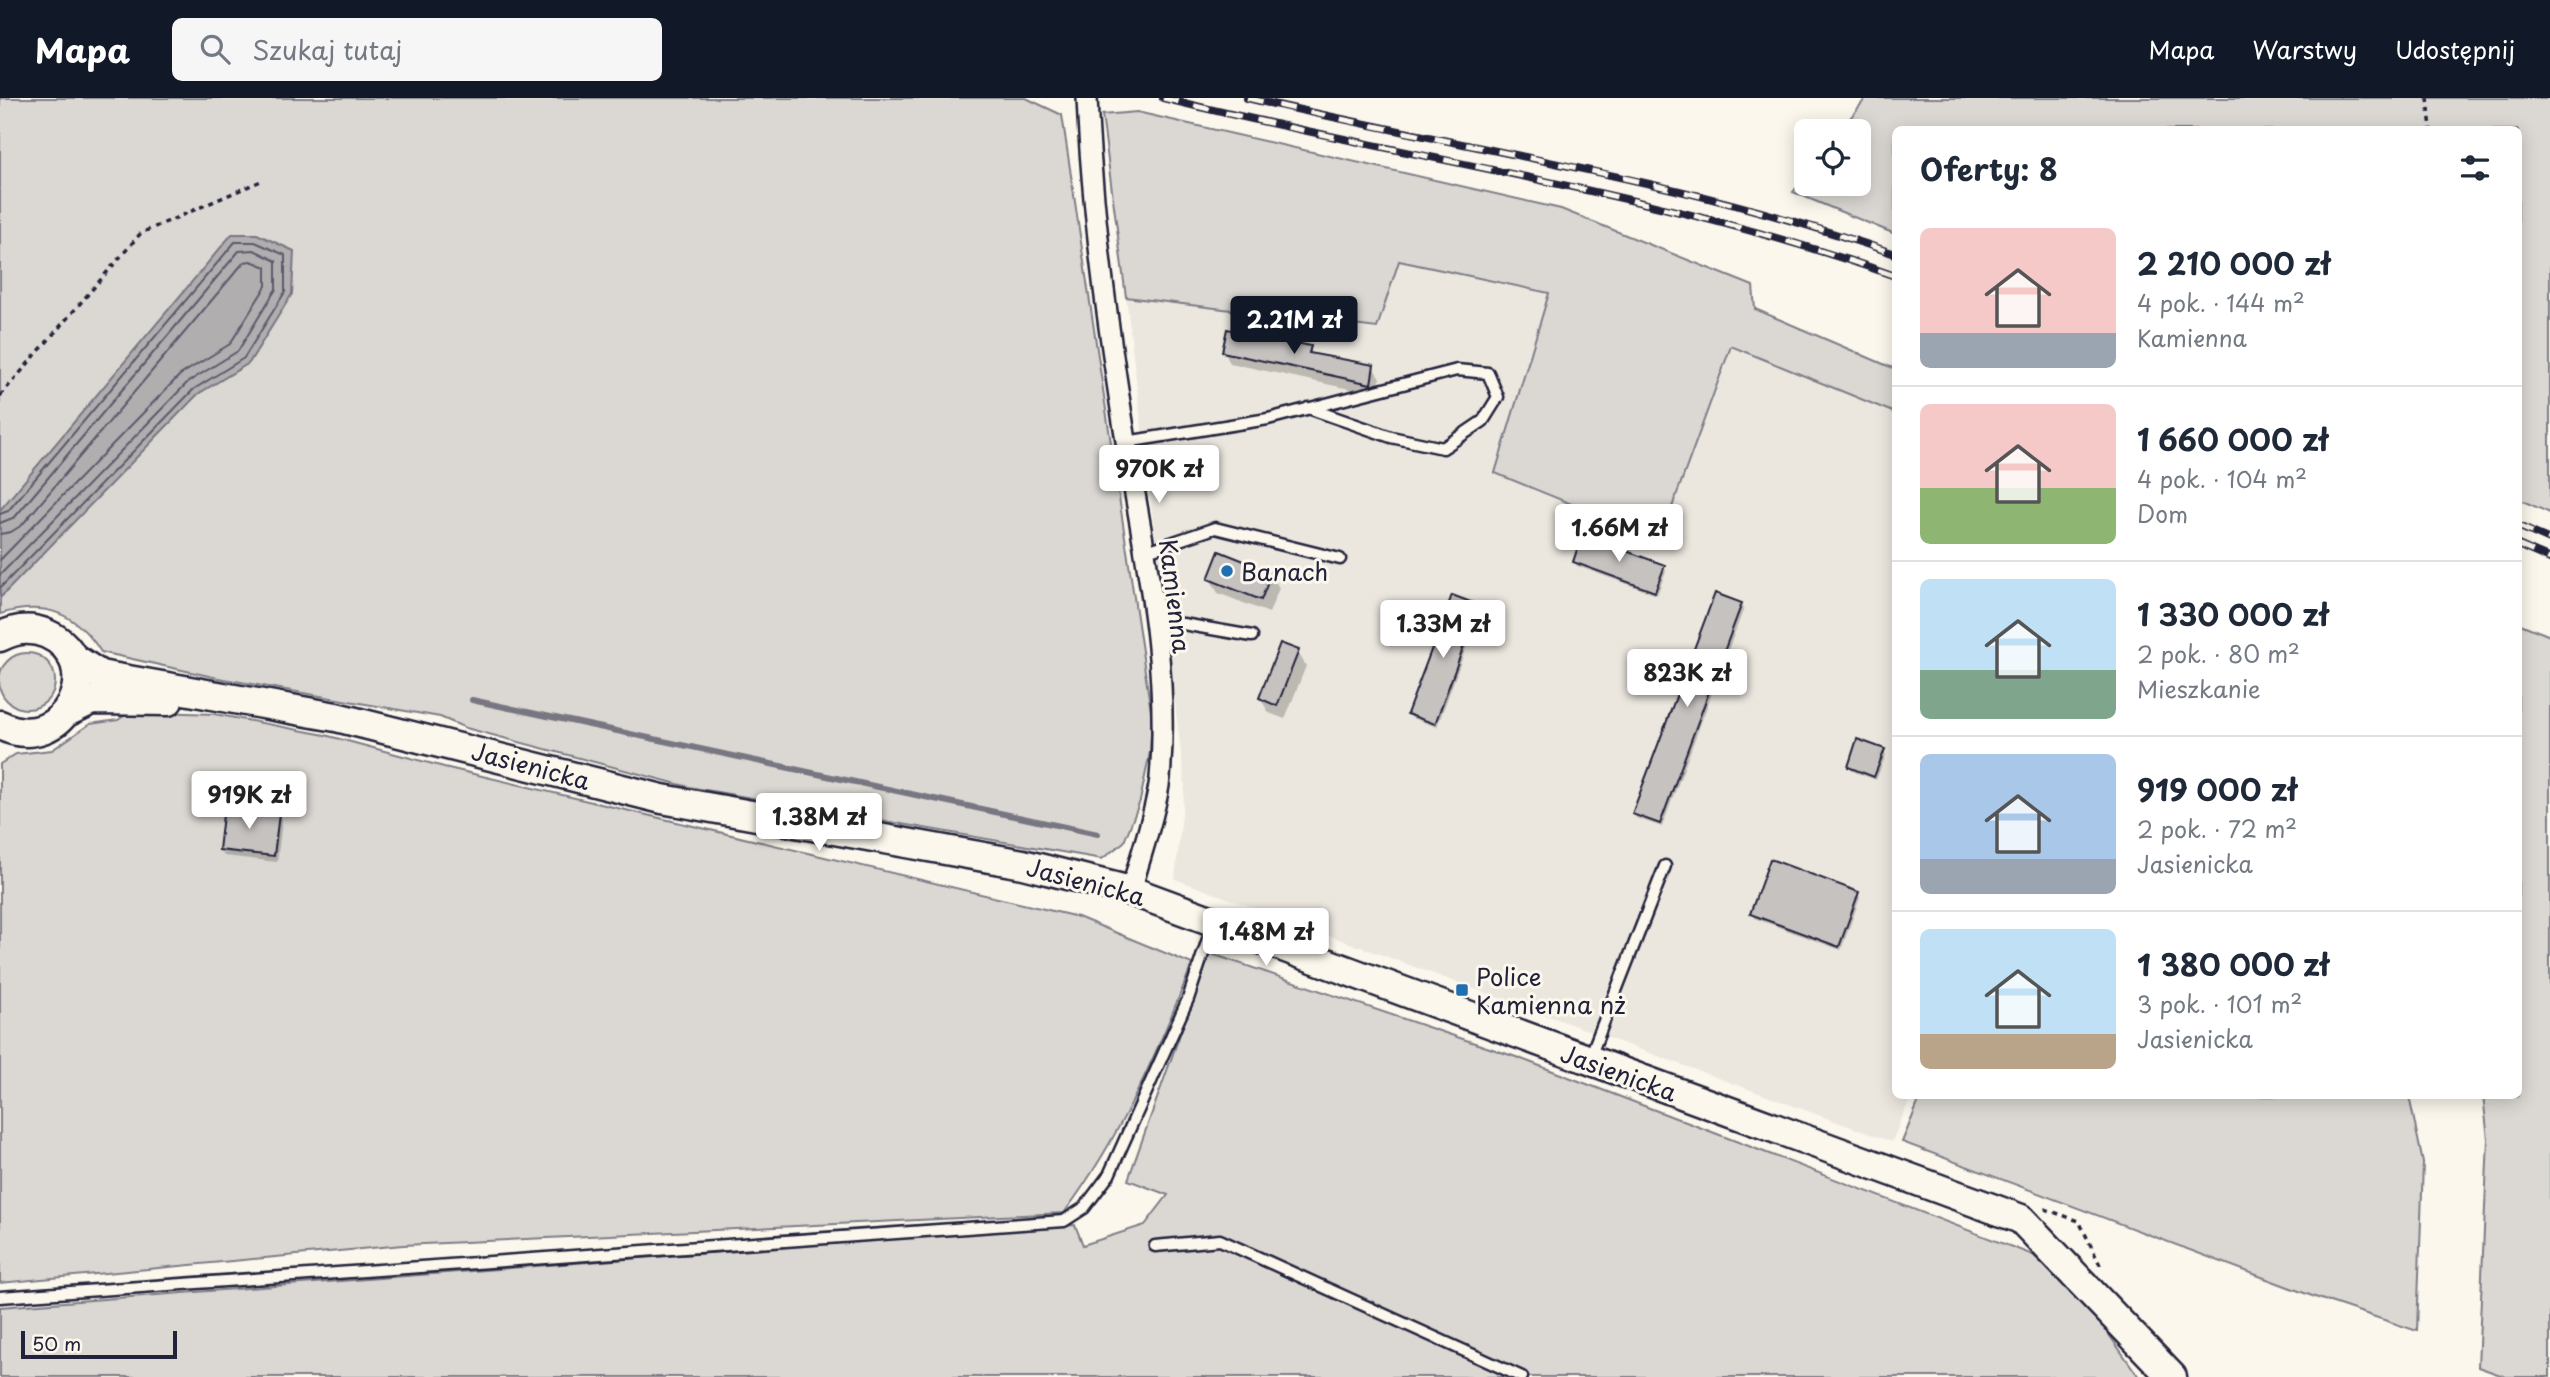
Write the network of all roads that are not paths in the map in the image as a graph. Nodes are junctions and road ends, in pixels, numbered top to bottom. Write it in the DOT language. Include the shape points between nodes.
graph roads {
  1 [pos="1087,98"];
  2 [pos="1308,408"];
  3 [pos="1126,442"];
  4 [pos="1147,551"];
  5 [pos="1340,559"];
  6 [pos="1157,625"];
  7 [pos="1252,636"];
  8 [pos="0,637"];
  9 [pos="72,657"];
  10 [pos="236,701"];
  11 [pos="65,713"];
  12 [pos="8,732"];
  13 [pos="1665,866"];
  14 [pos="1131,891"];
  15 [pos="1213,923"];
  16 [pos="1588,1061"];
  17 [pos="1156,1246"];
  18 [pos="0,1297"];
  19 [pos="1522,1377"];
  20 [pos="2172,1377"];
  1 -- 3 [label="street, Kamienna" via="1105,293"];
  2 -- 2 [label="lane" via="1457,370 1488,373 1498,397 1483,421 1443,448 1391,437"];
  2 -- 3 [label="lane"];
  3 -- 4 [label="street, Kamienna"];
  4 -- 5 [label="lane" via="1215,528"];
  4 -- 6 [label="street, Kamienna"];
  6 -- 7 [label="lane" via="1183,624"];
  6 -- 14 [label="street, Kamienna" via="1163,732 1159,782"];
  8 -- 9 [label="main road, Jasienicka" via="22,629 39,631 58,641"];
  9 -- 10 [label="main road, Jasienicka" via="100,675"];
  9 -- 11 [label="main road" via="77,686"];
  10 -- 11 [label="main road, Jasienicka" via="92,700"];
  10 -- 14 [label="main road, Jasienicka" via="377,726 662,799 1023,864"];
  11 -- 12 [label="main road, Jasienicka" via="48,727"];
  13 -- 16 [label="lane"];
  14 -- 15 [label="main road, Jasienicka"];
  15 -- 16 [label="main road, Jasienicka"];
  15 -- 18 [label="lane" via="1188,999 1109,1175 1084,1208 1064,1222"];
  16 -- 20 [label="main road, Jasienicka" via="2021,1219"];
  17 -- 19 [label="lane" via="1220,1240"];
}
